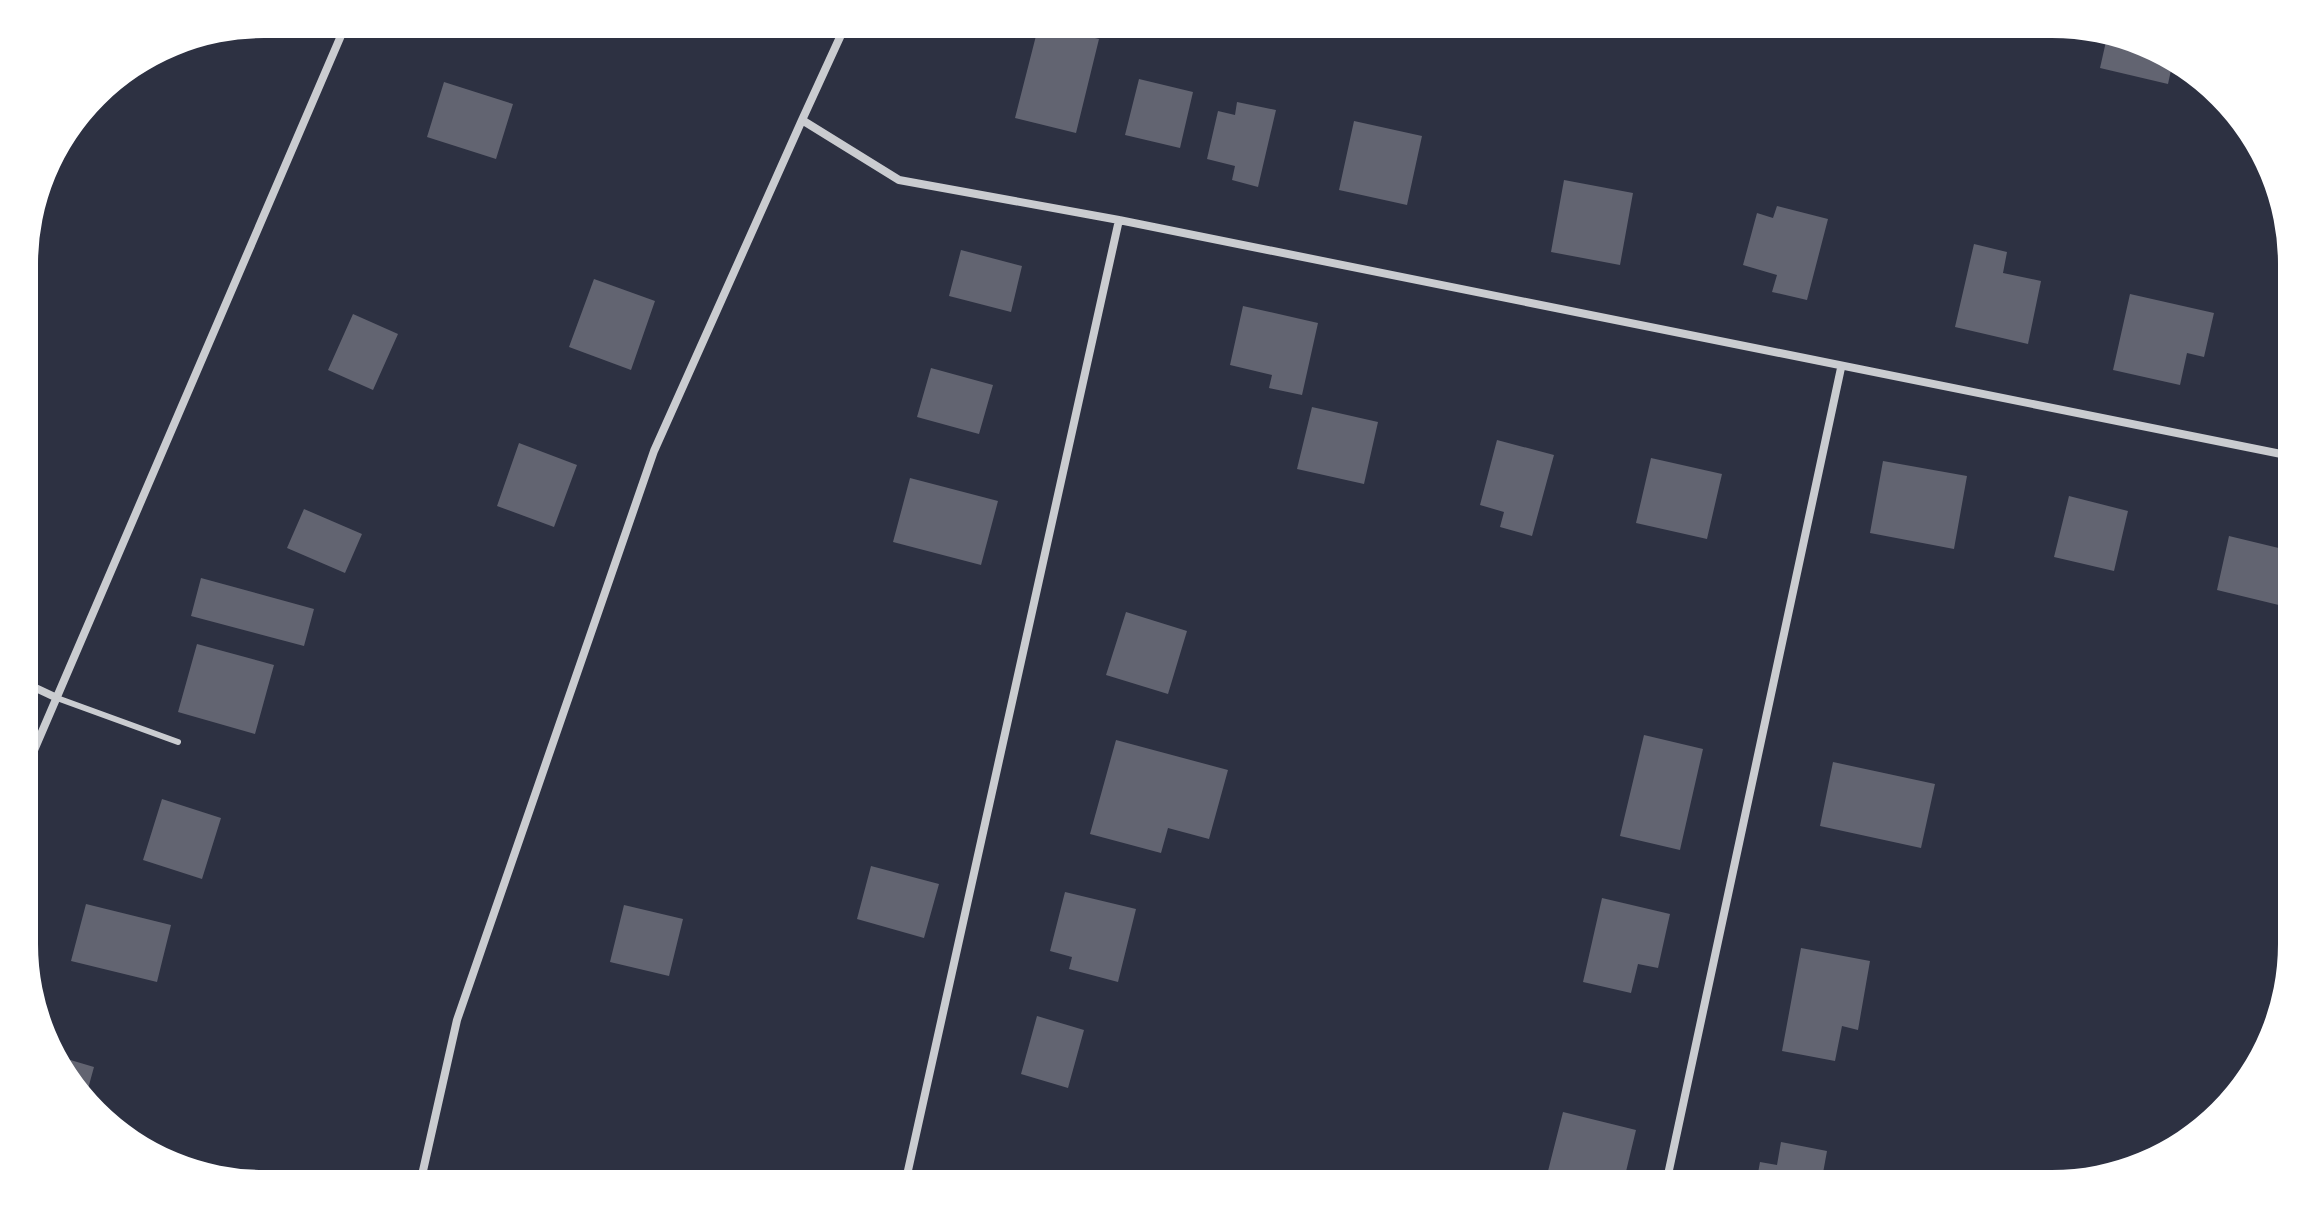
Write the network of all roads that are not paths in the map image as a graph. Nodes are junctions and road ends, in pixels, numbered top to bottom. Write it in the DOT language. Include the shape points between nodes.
graph roads {
  1 [pos="340,38"];
  2 [pos="840,38"];
  3 [pos="802,120"];
  4 [pos="1119,220"];
  5 [pos="1841,368"];
  6 [pos="2278,453"];
  7 [pos="38,689"];
  8 [pos="57,698"];
  9 [pos="38,742"];
  10 [pos="178,742"];
  11 [pos="423,1170"];
  12 [pos="908,1170"];
  13 [pos="1669,1170"];
  1 -- 8 [label="street"];
  2 -- 3 [label="street"];
  3 -- 4 [label="street" via="899,180"];
  3 -- 11 [label="street" via="654,451 457,1020"];
  4 -- 5 [label="street"];
  4 -- 12 [label="street"];
  5 -- 6 [label="street"];
  5 -- 13 [label="street"];
  7 -- 8 [label="street"];
  8 -- 9 [label="street"];
  8 -- 10 [label="lane"];
}
